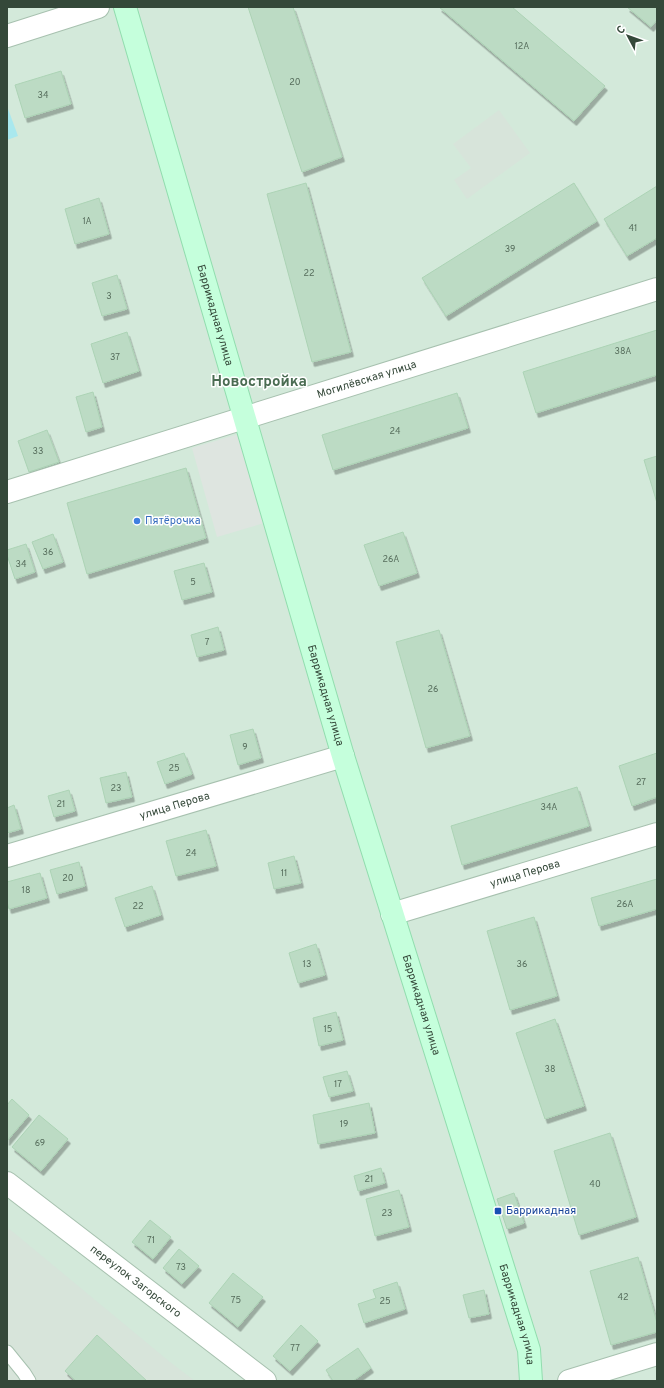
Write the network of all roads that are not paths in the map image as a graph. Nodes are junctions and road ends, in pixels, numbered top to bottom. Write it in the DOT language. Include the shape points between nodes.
graph roads {
  1 [pos="98,7"];
  2 [pos="125,7"];
  3 [pos="7,36"];
  4 [pos="657,289"];
  5 [pos="245,418"];
  6 [pos="7,492"];
  7 [pos="343,756"];
  8 [pos="657,834"];
  9 [pos="7,856"];
  10 [pos="392,914"];
  11 [pos="7,1183"];
  12 [pos="7,1352"];
  13 [pos="657,1354"];
  14 [pos="29,1381"];
  15 [pos="265,1381"];
  16 [pos="531,1381"];
  17 [pos="569,1381"];
  1 -- 3 [label="street"];
  2 -- 5 [label="main road, Баррикадная улица"];
  4 -- 5 [label="street, Могилёвская улица"];
  5 -- 6 [label="street, Могилёвская улица"];
  5 -- 7 [label="main road, Баррикадная улица"];
  7 -- 9 [label="street, улица Перова"];
  7 -- 10 [label="main road, Баррикадная улица"];
  8 -- 10 [label="street, улица Перова"];
  10 -- 16 [label="main road, Баррикадная улица" via="529,1350"];
  11 -- 15 [label="street, переулок Загорского"];
  12 -- 14 [label="lane"];
  13 -- 17 [label="street"];
}
